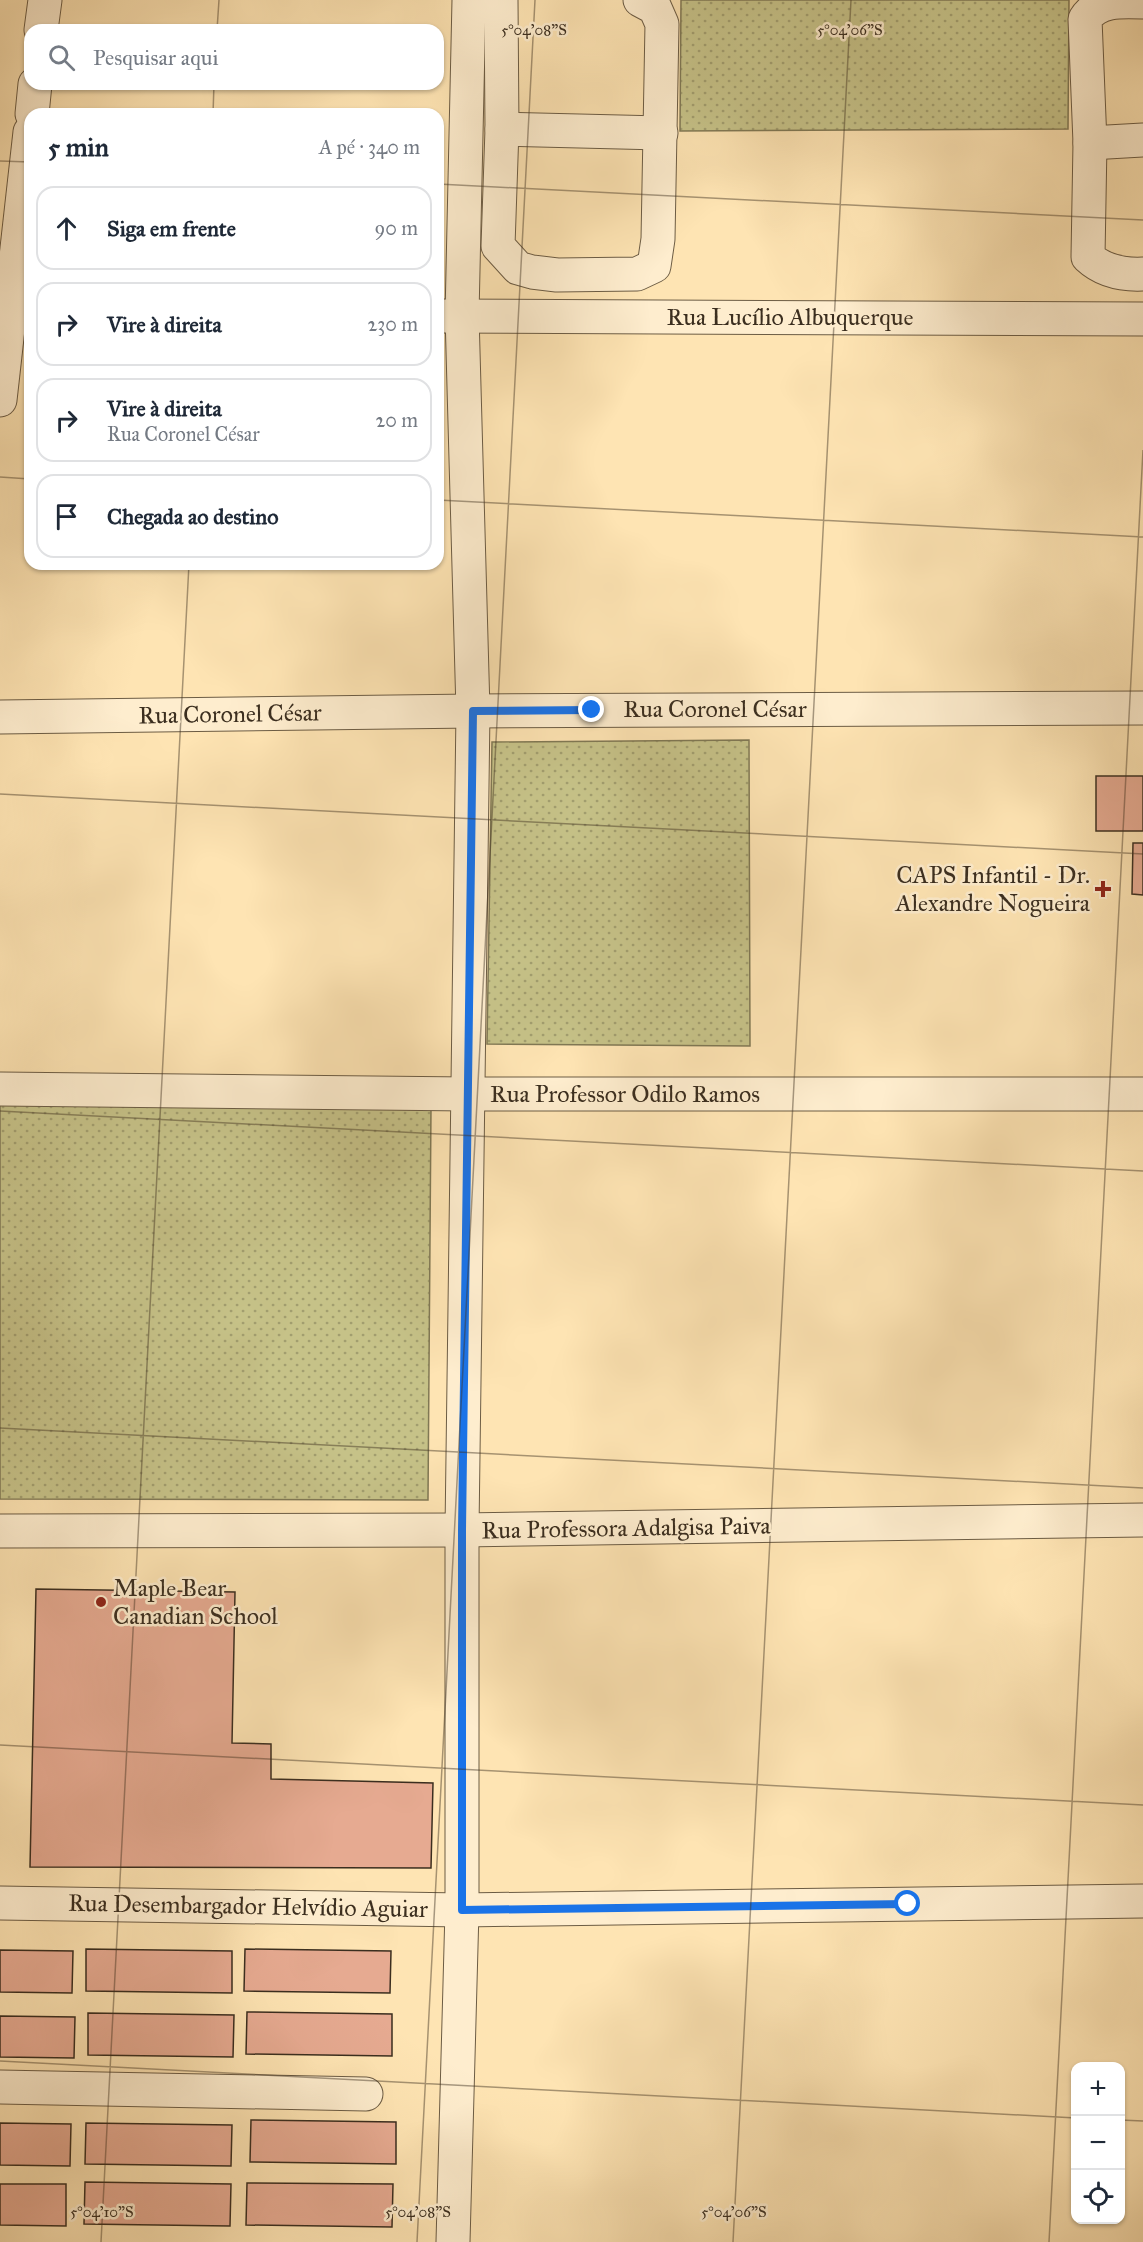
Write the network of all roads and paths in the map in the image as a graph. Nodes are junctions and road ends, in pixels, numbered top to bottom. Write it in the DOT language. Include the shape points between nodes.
graph roads {
  1 [pos="45,0"];
  2 [pos="469,0"];
  3 [pos="501,0"];
  4 [pos="640,0"];
  5 [pos="1143,2"];
  6 [pos="42,24"];
  7 [pos="34,90"];
  8 [pos="33,108"];
  9 [pos="502,129"];
  10 [pos="661,133"];
  11 [pos="1143,140"];
  12 [pos="1090,143"];
  13 [pos="24,199"];
  14 [pos="1143,274"];
  15 [pos="450,315"];
  16 [pos="1143,319"];
  17 [pos="12,333"];
  18 [pos="0,400"];
  19 [pos="1143,708"];
  20 [pos="473,711"];
  21 [pos="0,717"];
  22 [pos="0,1089"];
  23 [pos="468,1094"];
  24 [pos="1143,1094"];
  25 [pos="1143,1520"];
  26 [pos="462,1530"];
  27 [pos="0,1531"];
  28 [pos="1143,1901"];
  29 [pos="0,1902"];
  30 [pos="462,1910"];
  31 [pos="0,2087"];
  32 [pos="366,2094"];
  33 [pos="453,2242"];
  1 -- 6 [label="street"];
  2 -- 15 [label="street"];
  3 -- 9 [label="street"];
  4 -- 10 [label="street" via="655,8 662,24"];
  5 -- 12 [label="street" via="1104,2 1090,8 1085,19"];
  7 -- 8 [label="street"];
  9 -- 10 [label="street"];
  9 -- 10 [label="street" via="498,246 518,268 556,275 637,274 654,266"];
  11 -- 12 [label="street"];
  12 -- 14 [label="street" via="1088,257 1098,267"];
  13 -- 17 [label="street"];
  15 -- 16 [label="street, Rua Lucílio Albuquerque"];
  15 -- 20 [label="street"];
  17 -- 18 [label="street"];
  19 -- 20 [label="street, Rua Coronel César"];
  20 -- 21 [label="street, Rua Coronel César"];
  20 -- 23 [label="street"];
  22 -- 23 [label="street, Rua Professor Odilo Ramos"];
  23 -- 24 [label="street, Rua Professor Odilo Ramos"];
  23 -- 26 [label="street"];
  25 -- 26 [label="street, Rua Professora Adalgisa Paiva"];
  26 -- 27 [label="street, Rua Professora Adalgisa Paiva"];
  26 -- 30 [label="street"];
  28 -- 30 [label="street, Rua Desembargador Helvídio Aguiar"];
  29 -- 30 [label="street, Rua Desembargador Helvídio Aguiar"];
  30 -- 33 [label="street"];
  31 -- 32 [label="street"];
}
